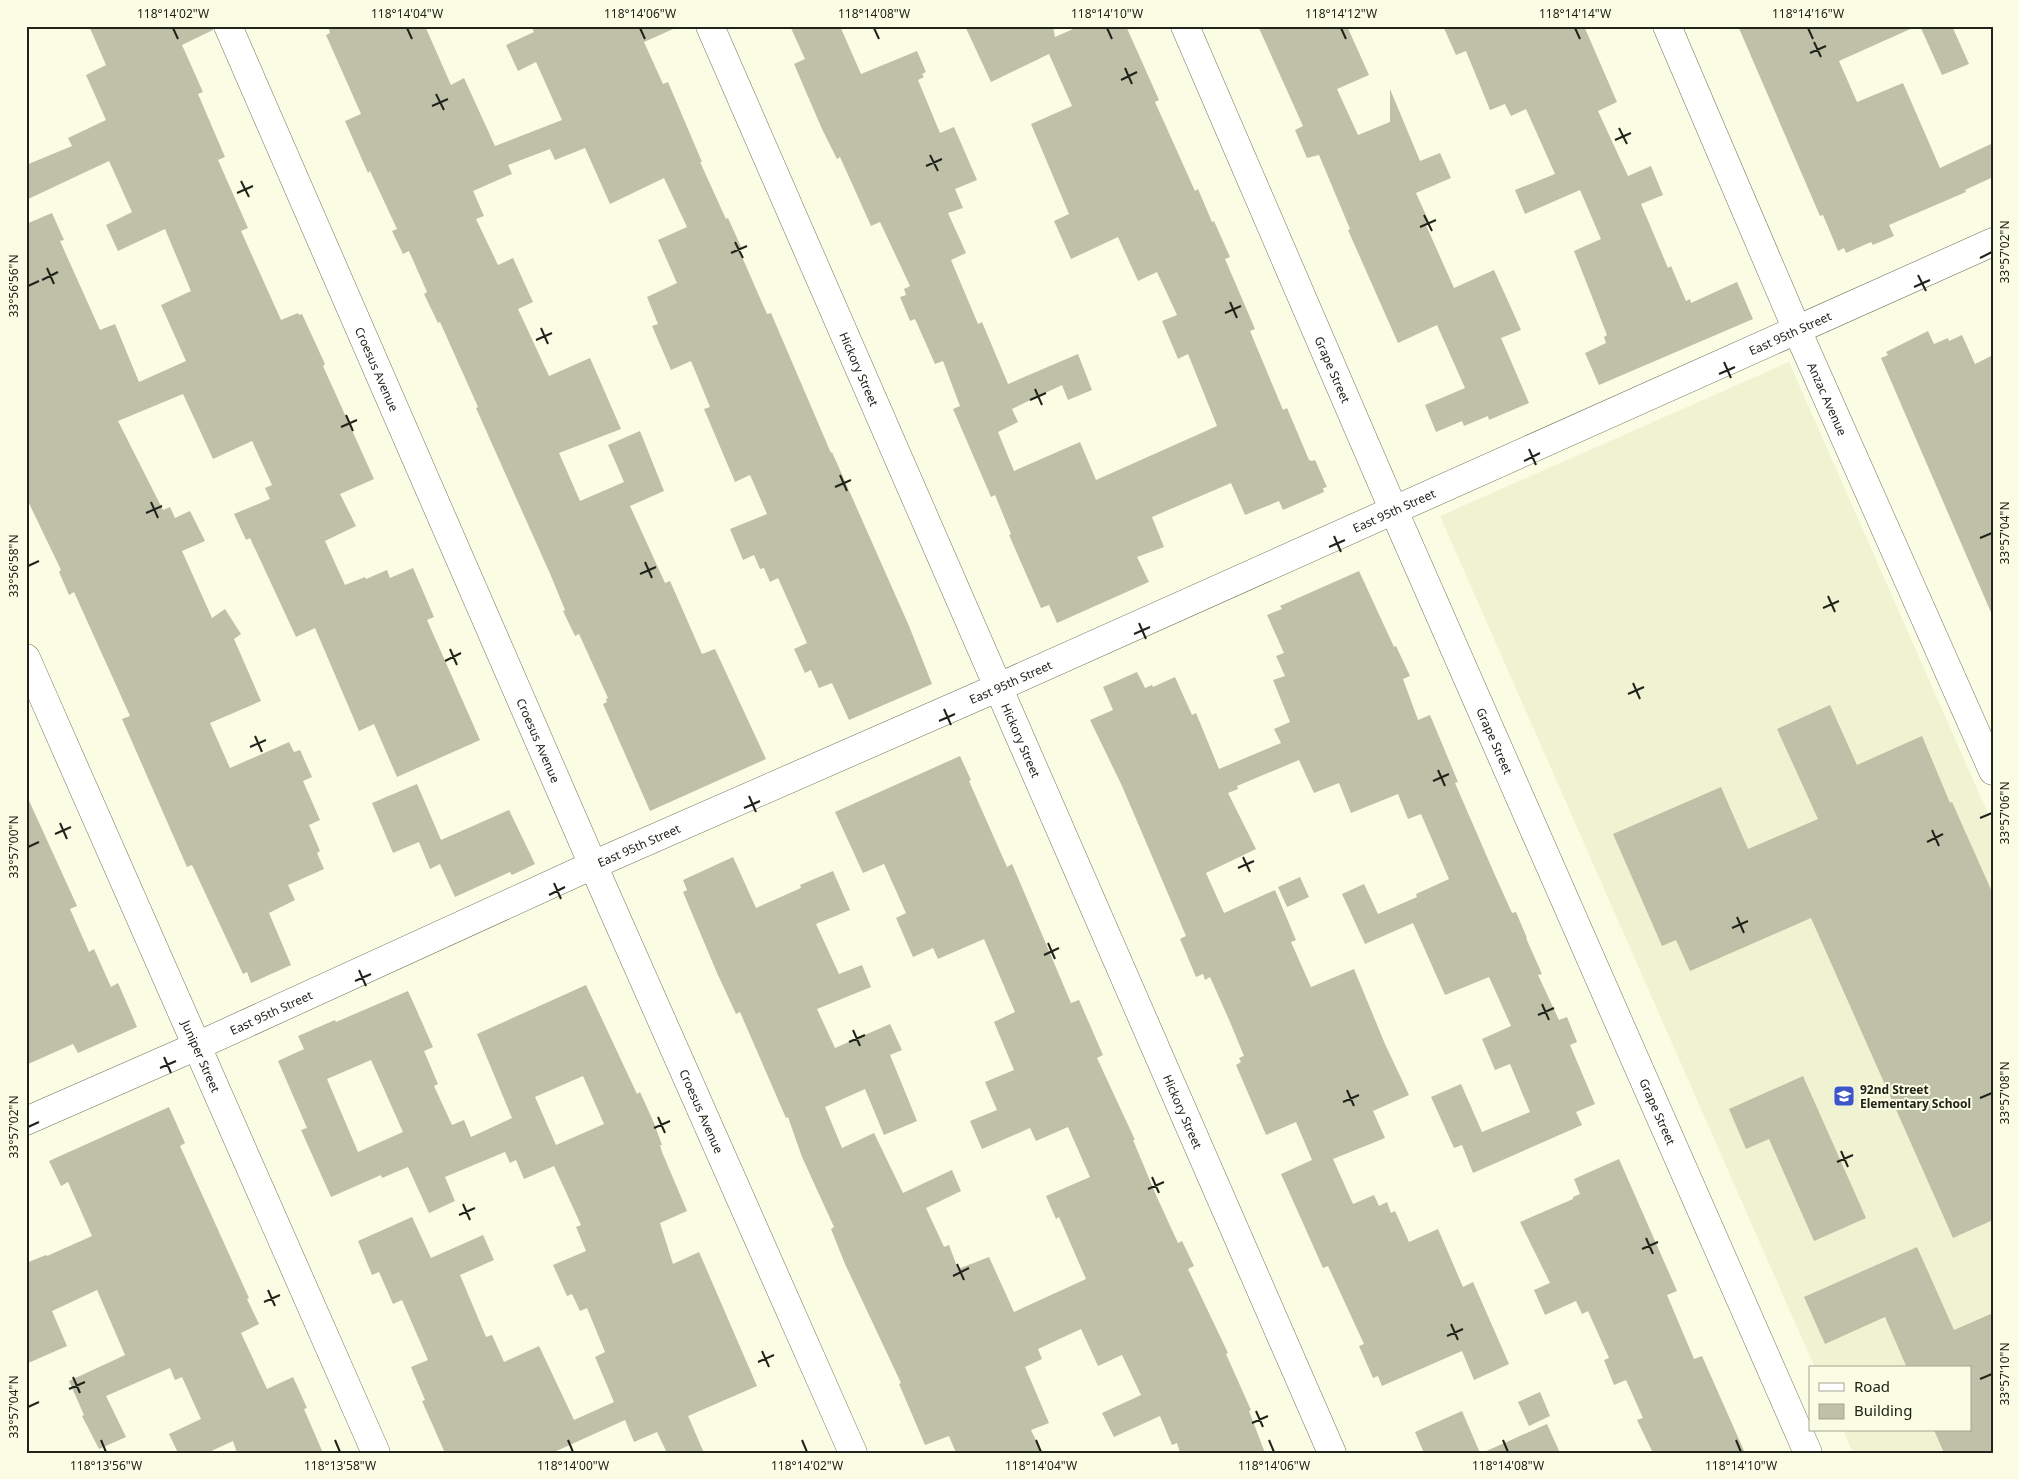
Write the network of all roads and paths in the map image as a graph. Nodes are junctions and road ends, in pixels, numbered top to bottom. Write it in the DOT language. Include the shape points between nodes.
graph roads {
  1 [pos="228,26"];
  2 [pos="710,26"];
  3 [pos="1185,26"];
  4 [pos="1667,26"];
  5 [pos="1993,242"];
  6 [pos="1797,330"];
  7 [pos="1394,510"];
  8 [pos="26,658"];
  9 [pos="999,687"];
  10 [pos="1993,771"];
  11 [pos="593,865"];
  12 [pos="197,1046"];
  13 [pos="26,1121"];
  14 [pos="376,1453"];
  15 [pos="853,1453"];
  16 [pos="1332,1453"];
  17 [pos="1808,1453"];
  1 -- 11 [label="street, Croesus Avenue"];
  2 -- 9 [label="street, Hickory Street"];
  3 -- 7 [label="street, Grape Street"];
  4 -- 6 [label="street, Anzac Avenue"];
  5 -- 6 [label="street, East 95th Street"];
  6 -- 7 [label="street, East 95th Street"];
  6 -- 10 [label="street, Anzac Avenue"];
  7 -- 9 [label="street, East 95th Street"];
  7 -- 17 [label="street, Grape Street"];
  8 -- 12 [label="street, Juniper Street"];
  9 -- 11 [label="street, East 95th Street"];
  9 -- 16 [label="street, Hickory Street"];
  11 -- 12 [label="street, East 95th Street"];
  11 -- 15 [label="street, Croesus Avenue"];
  12 -- 13 [label="street, East 95th Street"];
  12 -- 14 [label="street, Juniper Street"];
}
